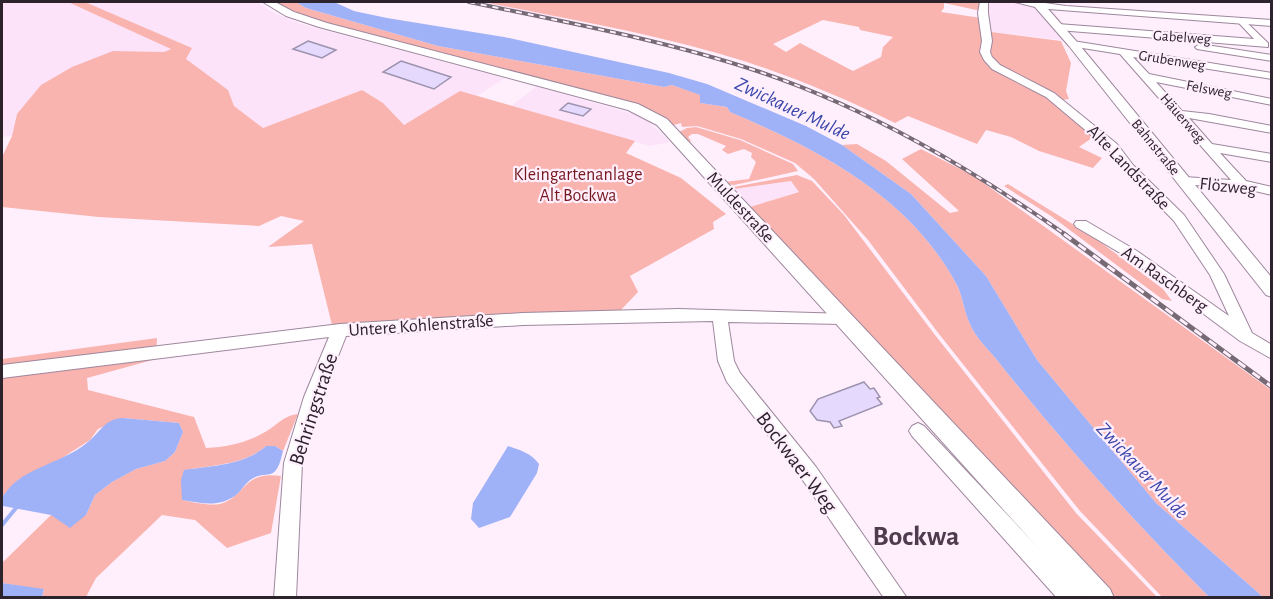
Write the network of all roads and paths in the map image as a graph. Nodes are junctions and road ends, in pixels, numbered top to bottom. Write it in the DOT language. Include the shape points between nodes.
graph roads {
  1 [pos="268,2"];
  2 [pos="984,2"];
  3 [pos="1020,2"];
  4 [pos="1039,6"];
  5 [pos="1242,21"];
  6 [pos="1272,23"];
  7 [pos="1058,27"];
  8 [pos="1102,32"];
  9 [pos="1264,40"];
  10 [pos="1073,44"];
  11 [pos="1272,51"];
  12 [pos="1123,52"];
  13 [pos="1272,58"];
  14 [pos="1272,76"];
  15 [pos="1147,77"];
  16 [pos="1272,102"];
  17 [pos="1180,114"];
  18 [pos="1272,130"];
  19 [pos="1209,147"];
  20 [pos="1272,158"];
  21 [pos="1184,181"];
  22 [pos="1242,184"];
  23 [pos="1272,191"];
  24 [pos="1081,224"];
  25 [pos="1272,291"];
  26 [pos="720,317"];
  27 [pos="843,318"];
  28 [pos="340,330"];
  29 [pos="1246,337"];
  30 [pos="1272,353"];
  31 [pos="2,372"];
  32 [pos="918,431"];
  33 [pos="285,597"];
  34 [pos="897,597"];
  35 [pos="1072,597"];
  36 [pos="1101,597"];
  1 -- 27 [label="main road, Muldestraße" via="323,25 647,112 669,129"];
  2 -- 29 [label="street, Alte Landstraße" via="988,58 996,67 1050,95 1113,147 1179,218 1217,274"];
  3 -- 4 [label="main road"];
  4 -- 5 [label="main road"];
  4 -- 7 [label="main road, Bahnstraße"];
  5 -- 6 [label="main road"];
  5 -- 9 [label="street"];
  7 -- 8 [label="street, Gabelweg"];
  7 -- 10 [label="main road, Bahnstraße"];
  8 -- 9 [label="street, Gabelweg"];
  8 -- 13 [label="street, Gabelweg"];
  9 -- 11 [label="street"];
  10 -- 12 [label="street, Grubenweg"];
  10 -- 21 [label="main road, Bahnstraße"];
  12 -- 14 [label="street, Grubenweg"];
  12 -- 15 [label="street, Häuerweg"];
  15 -- 16 [label="street, Felsweg"];
  15 -- 17 [label="street, Häuerweg"];
  17 -- 18 [label="street"];
  17 -- 19 [label="street, Häuerweg"];
  19 -- 20 [label="street"];
  19 -- 22 [label="street, Häuerweg"];
  21 -- 22 [label="street, Flözweg"];
  21 -- 25 [label="main road, Bahnstraße"];
  22 -- 23 [label="street, Flözweg"];
  24 -- 29 [label="street, Am Raschberg" via="1132,254"];
  26 -- 27 [label="street, Untere Kohlenstraße"];
  26 -- 28 [label="street, Untere Kohlenstraße" via="523,319"];
  26 -- 34 [label="street, Bockwaer Weg" via="726,361 733,377"];
  27 -- 36 [label="main road, Muldestraße"];
  28 -- 31 [label="street, Untere Kohlenstraße"];
  28 -- 33 [label="street, Behringstraße" via="313,397 293,463"];
  29 -- 30 [label="street"];
  32 -- 35 [label="street"];
}
